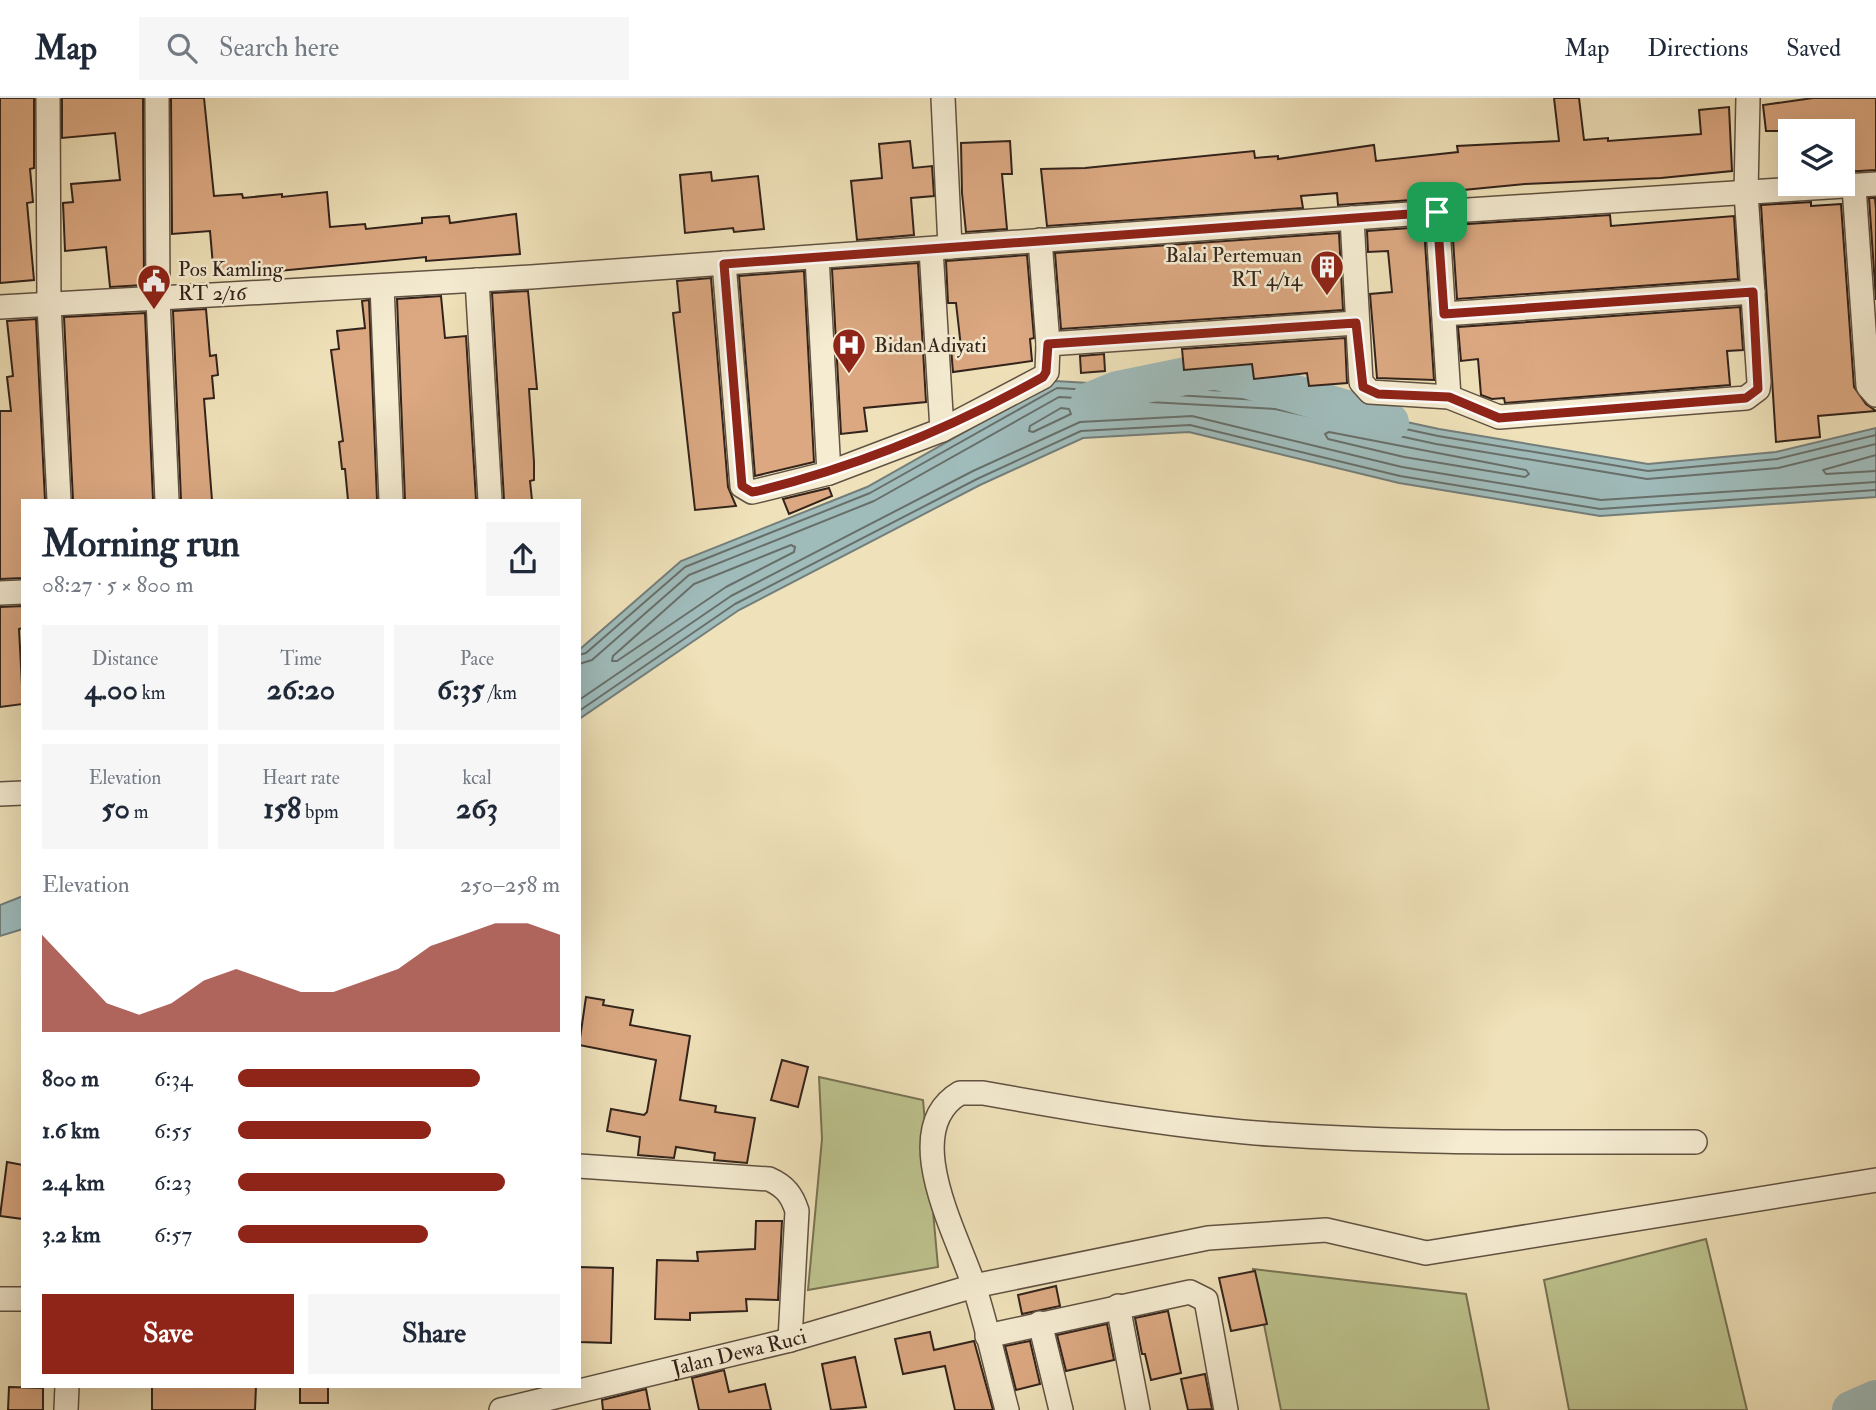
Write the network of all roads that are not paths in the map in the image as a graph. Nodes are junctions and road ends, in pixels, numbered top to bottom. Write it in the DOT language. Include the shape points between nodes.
graph roads {
  1 [pos="48,98"];
  2 [pos="157,98"];
  3 [pos="943,98"];
  4 [pos="1748,98"];
  5 [pos="1865,185"];
  6 [pos="1746,193"];
  7 [pos="1437,212"];
  8 [pos="1352,218"];
  9 [pos="1040,240"];
  10 [pos="940,248"];
  11 [pos="817,257"];
  12 [pos="724,264"];
  13 [pos="477,280"];
  14 [pos="382,286"];
  15 [pos="1753,292"];
  16 [pos="158,299"];
  17 [pos="49,305"];
  18 [pos="0,307"];
  19 [pos="1444,314"];
  20 [pos="1356,323"];
  21 [pos="1048,344"];
  22 [pos="1876,395"];
  23 [pos="1449,397"];
  24 [pos="942,430"];
  25 [pos="829,473"];
  26 [pos="59,499"];
  27 [pos="167,499"];
  28 [pos="391,499"];
  29 [pos="490,499"];
  30 [pos="21,592"];
  31 [pos="0,593"];
  32 [pos="0,793"];
  33 [pos="21,793"];
  34 [pos="1695,1142"];
  35 [pos="581,1166"];
  36 [pos="1876,1180"];
  37 [pos="974,1286"];
  38 [pos="0,1299"];
  39 [pos="21,1299"];
  40 [pos="1118,1306"];
  41 [pos="1040,1323"];
  42 [pos="987,1336"];
  43 [pos="790,1340"];
  44 [pos="67,1388"];
  45 [pos="66,1410"];
  46 [pos="501,1410"];
  47 [pos="1007,1410"];
  48 [pos="1061,1410"];
  49 [pos="1139,1410"];
  50 [pos="1226,1410"];
  1 -- 17 [label="street"];
  2 -- 16 [label="street"];
  3 -- 10 [label="street"];
  4 -- 6 [label="street"];
  5 -- 6 [label="street"];
  5 -- 22 [label="street" via="1868,386"];
  6 -- 7 [label="street"];
  6 -- 15 [label="street"];
  7 -- 8 [label="street"];
  7 -- 19 [label="street"];
  8 -- 9 [label="street"];
  8 -- 20 [label="street"];
  9 -- 10 [label="street"];
  9 -- 21 [label="street"];
  10 -- 11 [label="street"];
  10 -- 24 [label="street"];
  11 -- 12 [label="street"];
  11 -- 25 [label="street"];
  12 -- 13 [label="street"];
  12 -- 25 [label="street" via="742,486 752,492"];
  13 -- 14 [label="street"];
  13 -- 29 [label="street"];
  14 -- 16 [label="street"];
  14 -- 28 [label="street"];
  15 -- 19 [label="street"];
  15 -- 23 [label="street" via="1759,382 1758,389 1746,398 1499,418"];
  16 -- 17 [label="street"];
  16 -- 27 [label="street"];
  17 -- 18 [label="street"];
  17 -- 26 [label="street"];
  19 -- 23 [label="street"];
  20 -- 21 [label="street"];
  20 -- 23 [label="street" via="1363,387 1378,394"];
  21 -- 24 [label="street" via="1043,377"];
  24 -- 25 [label="street"];
  30 -- 31 [label="street"];
  32 -- 33 [label="street"];
  34 -- 37 [label="street" via="1429,1143 1255,1133 960,1093 941,1113 932,1160"];
  35 -- 43 [label="street" via="769,1179 790,1192 797,1210"];
  36 -- 37 [label="street, Jalan Dewa Ruci" via="1426,1253 1326,1230 1208,1238"];
  37 -- 42 [label="street"];
  37 -- 43 [label="street, Jalan Dewa Ruci"];
  38 -- 39 [label="street"];
  40 -- 41 [label="street"];
  40 -- 49 [label="street"];
  40 -- 50 [label="street" via="1190,1292 1206,1300"];
  41 -- 42 [label="street"];
  41 -- 48 [label="street"];
  42 -- 47 [label="street"];
  43 -- 46 [label="street, Jalan Dewa Ruci"];
  44 -- 45 [label="street"];
}
